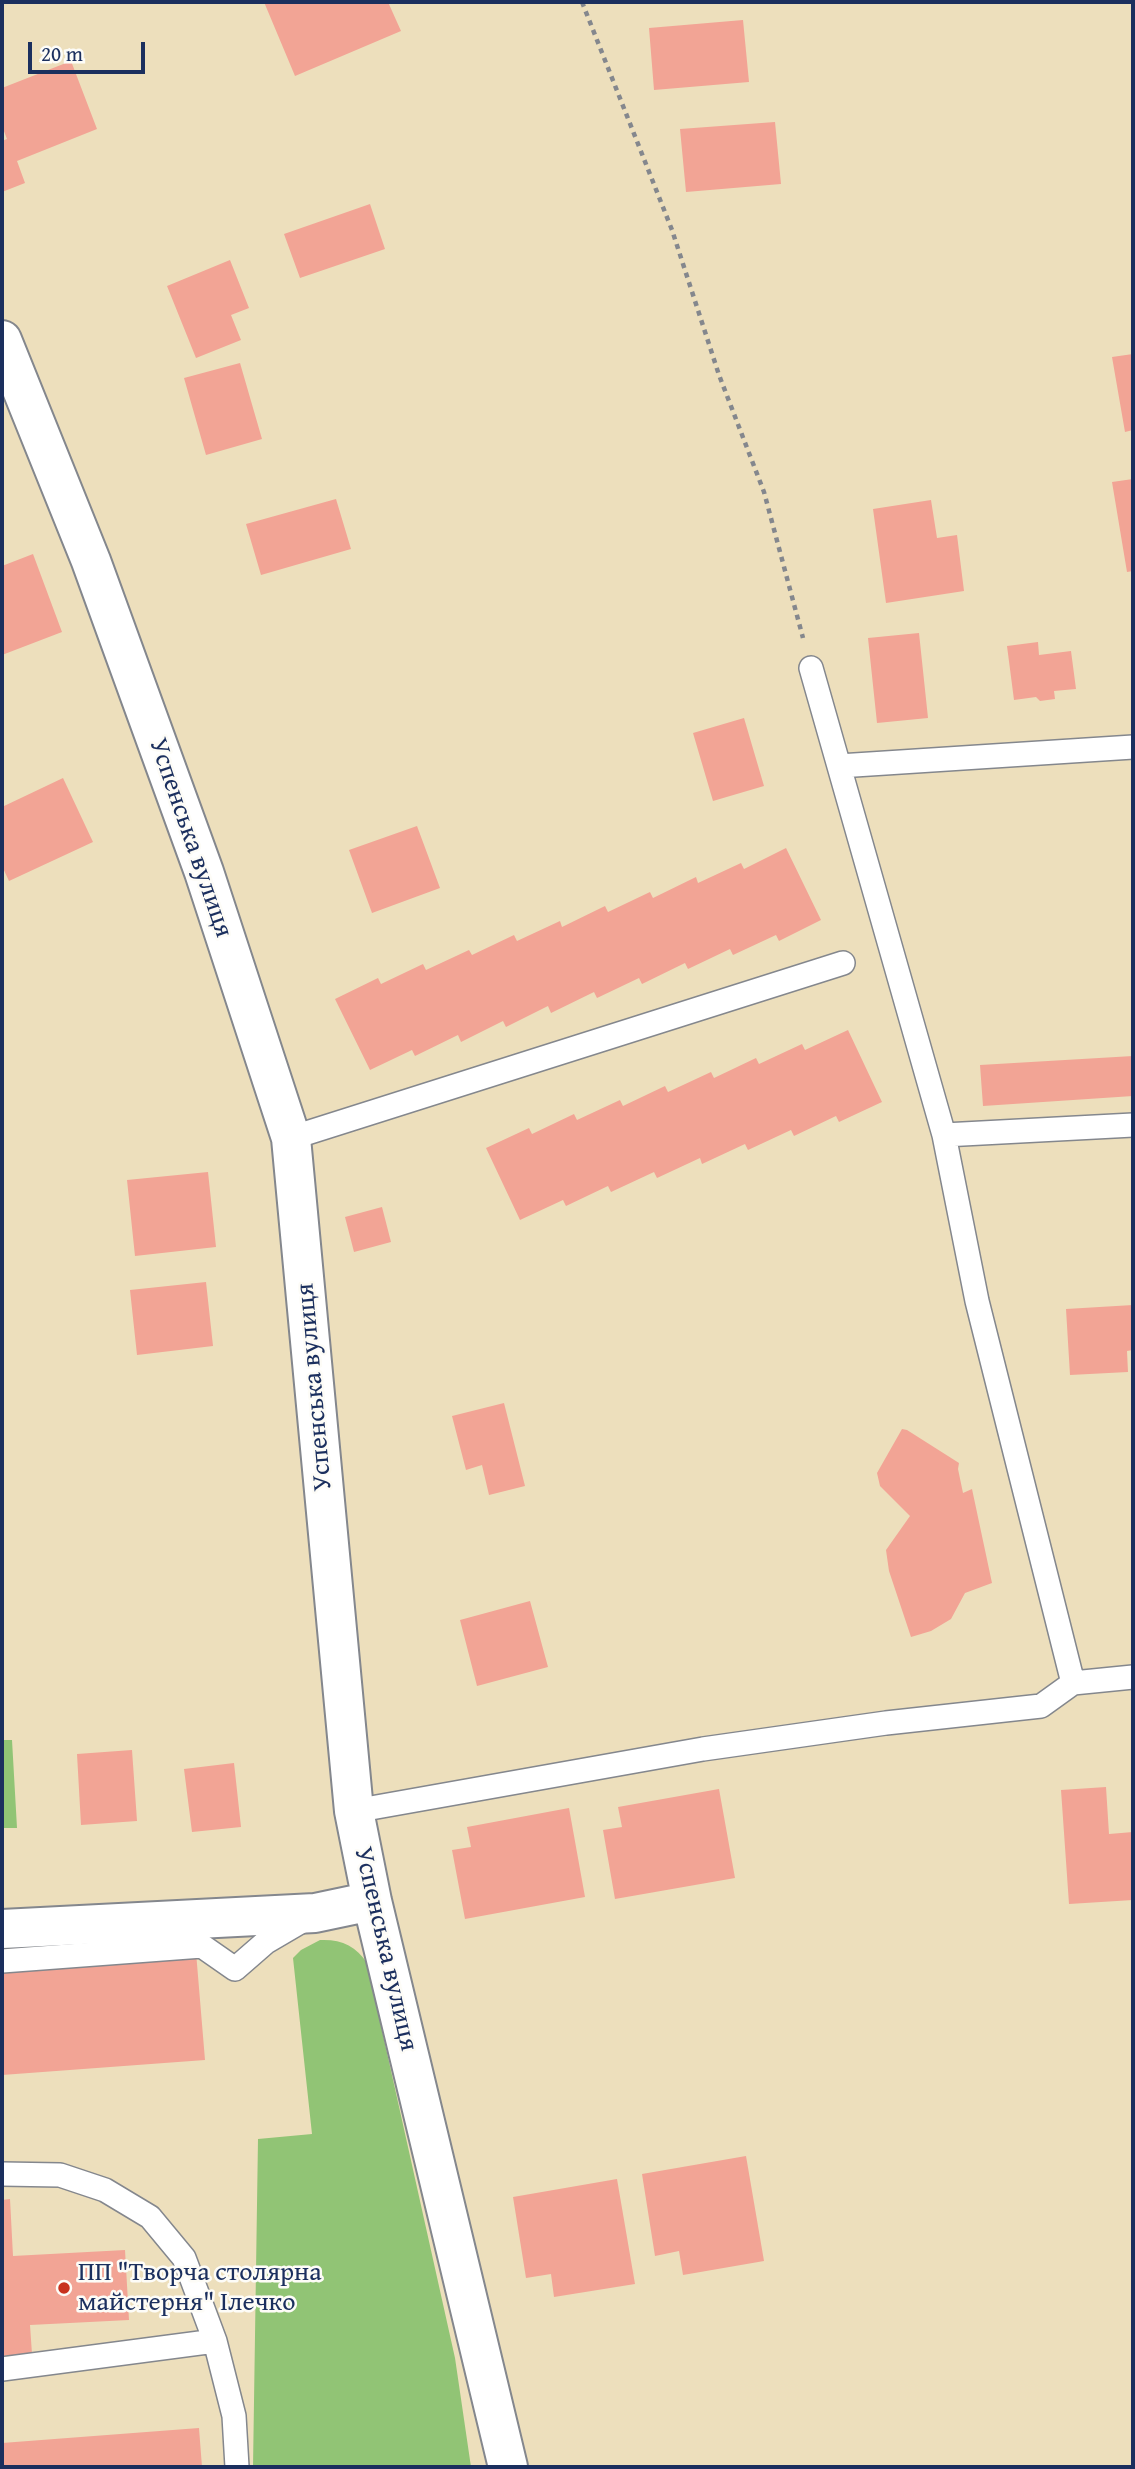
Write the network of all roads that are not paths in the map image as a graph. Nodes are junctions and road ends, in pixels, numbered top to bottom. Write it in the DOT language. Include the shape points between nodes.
graph roads {
  1 [pos="2,340"];
  2 [pos="811,668"];
  3 [pos="1133,747"];
  4 [pos="839,765"];
  5 [pos="844,964"];
  6 [pos="1133,1125"];
  7 [pos="944,1135"];
  8 [pos="291,1138"];
  9 [pos="1133,1677"];
  10 [pos="1073,1683"];
  11 [pos="354,1811"];
  12 [pos="372,1901"];
  13 [pos="315,1913"];
  14 [pos="2,1929"];
  15 [pos="2,1961"];
  16 [pos="2,2174"];
  17 [pos="215,2341"];
  18 [pos="2,2369"];
  19 [pos="237,2467"];
  20 [pos="508,2467"];
  1 -- 8 [label="street, Успенська вулиця" via="190,833"];
  2 -- 4 [label="lane"];
  3 -- 4 [label="lane"];
  4 -- 7 [label="lane"];
  5 -- 8 [label="lane"];
  6 -- 7 [label="lane"];
  7 -- 10 [label="lane" via="977,1301"];
  8 -- 11 [label="street, Успенська вулиця"];
  9 -- 10 [label="lane"];
  10 -- 11 [label="lane" via="1041,1706 703,1749"];
  11 -- 12 [label="street, Успенська вулиця"];
  12 -- 13 [label="street"];
  12 -- 20 [label="street, Успенська вулиця"];
  13 -- 14 [label="street"];
  13 -- 15 [label="lane" via="234,1969 202,1946"];
  16 -- 17 [label="lane" via="60,2175 105,2190 150,2217 184,2259"];
  17 -- 18 [label="lane"];
  17 -- 19 [label="lane" via="234,2416"];
}
